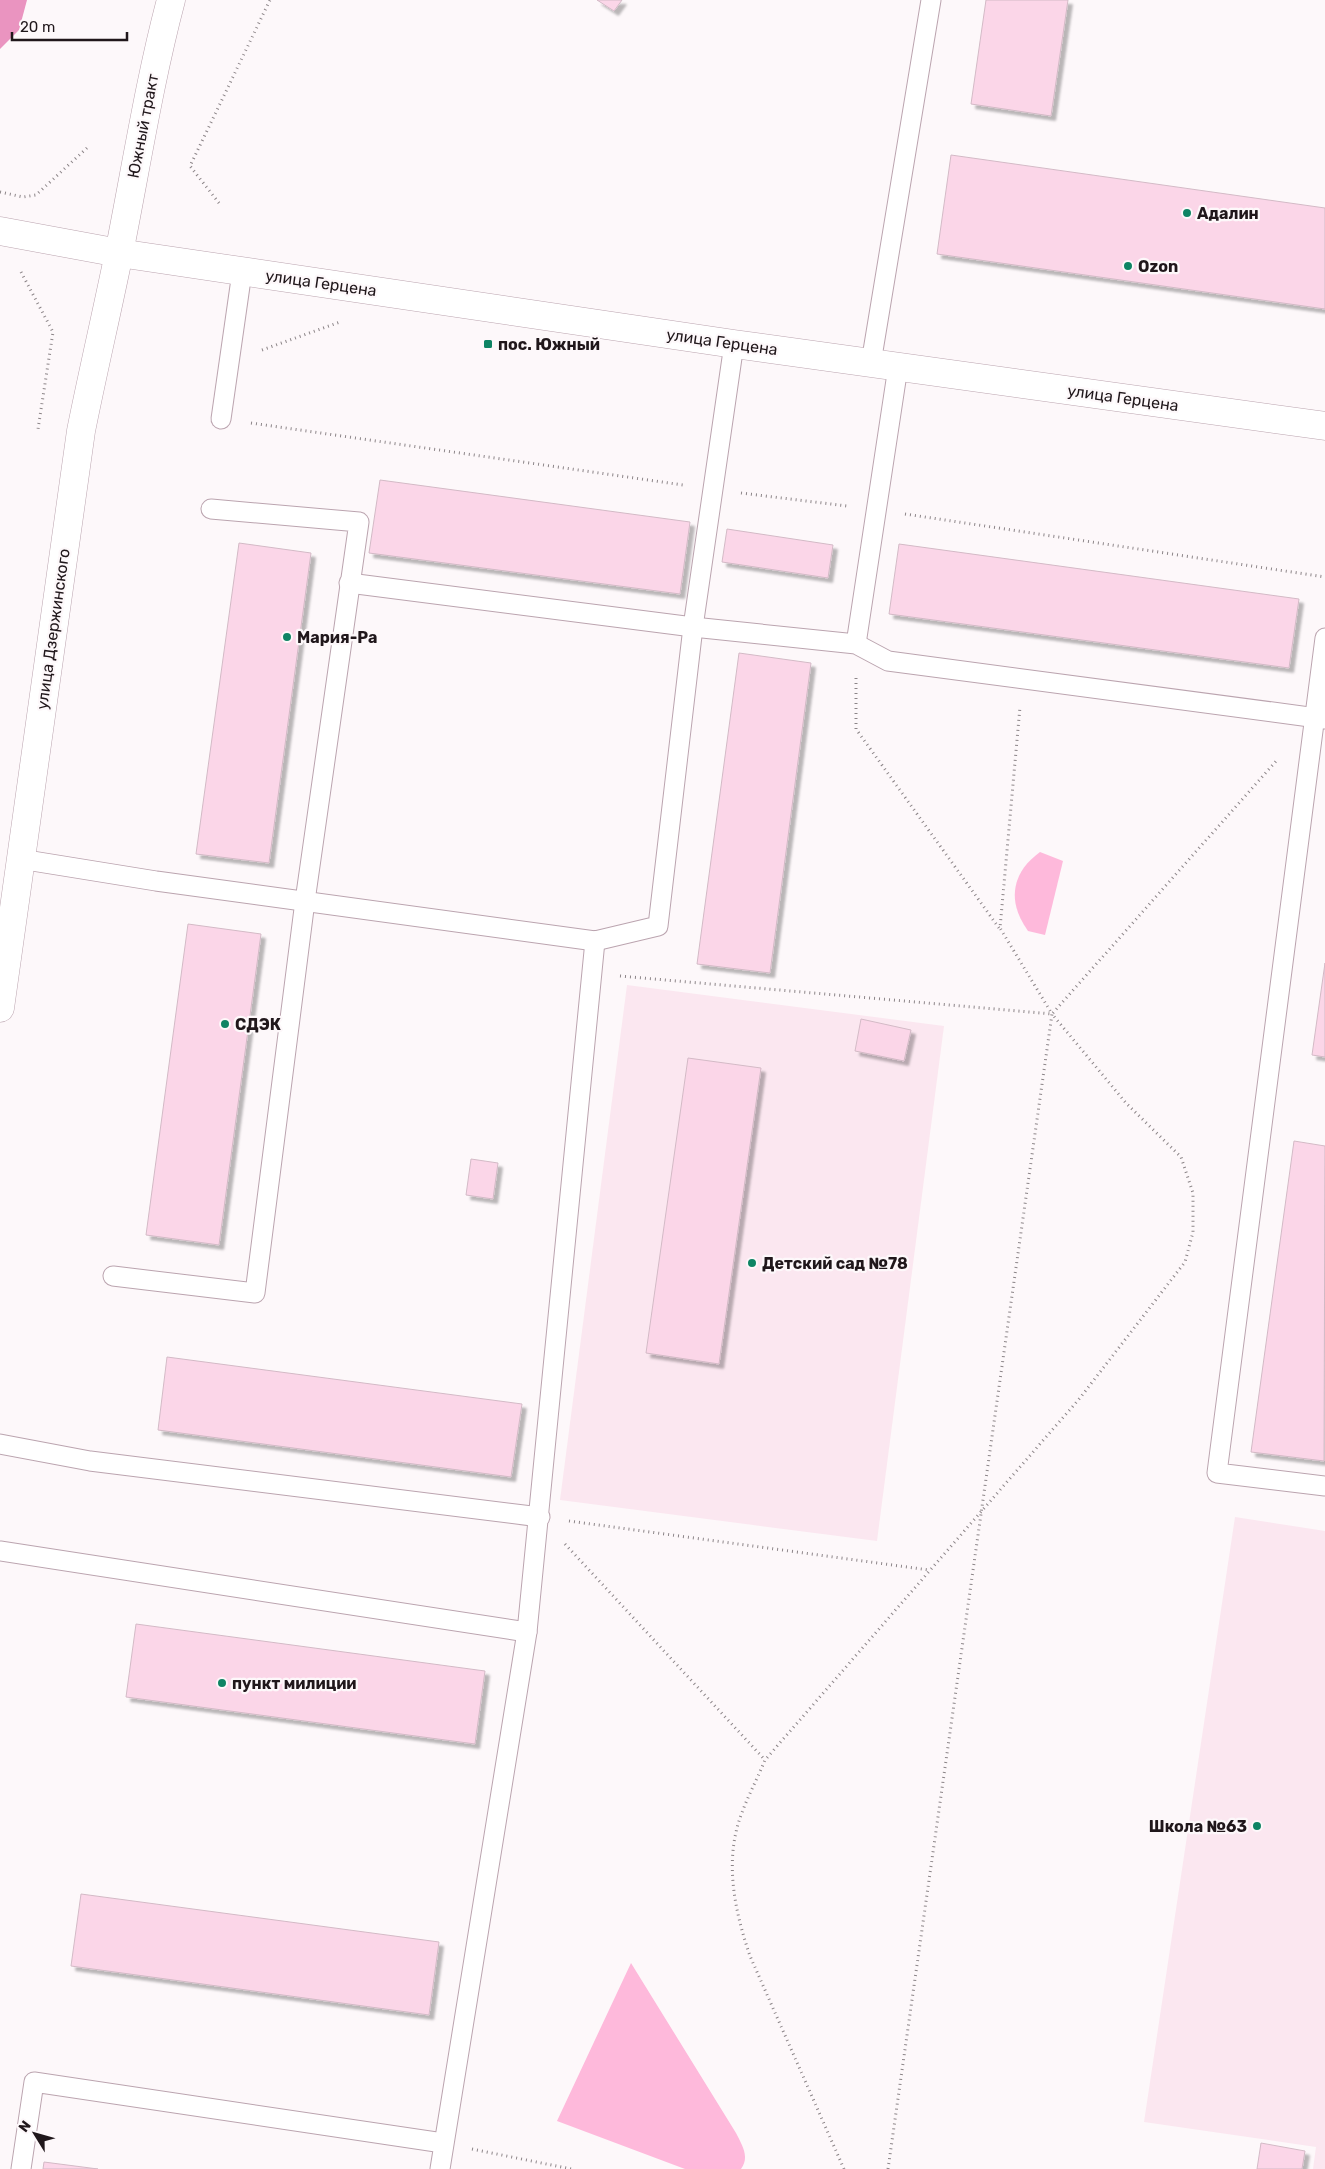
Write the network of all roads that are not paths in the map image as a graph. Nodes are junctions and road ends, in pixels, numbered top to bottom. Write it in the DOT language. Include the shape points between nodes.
graph roads {
  1 [pos="171,0"];
  2 [pos="931,0"];
  3 [pos="0,231"];
  4 [pos="119,253"];
  5 [pos="242,272"];
  6 [pos="734,344"];
  7 [pos="871,363"];
  8 [pos="898,367"];
  9 [pos="221,419"];
  10 [pos="1325,426"];
  11 [pos="211,509"];
  12 [pos="349,583"];
  13 [pos="693,627"];
  14 [pos="1325,638"];
  15 [pos="856,644"];
  16 [pos="1320,719"];
  17 [pos="20,859"];
  18 [pos="304,902"];
  19 [pos="595,941"];
  20 [pos="0,1008"];
  21 [pos="113,1276"];
  22 [pos="0,1444"];
  23 [pos="1325,1486"];
  24 [pos="540,1517"];
  25 [pos="0,1551"];
  26 [pos="527,1632"];
  27 [pos="443,2143"];
  28 [pos="21,2169"];
  29 [pos="440,2169"];
  1 -- 4 [label="street, Южный тракт" via="155,61"];
  2 -- 7 [label="lane"];
  3 -- 4 [label="street, улица Герцена"];
  4 -- 5 [label="street, улица Герцена"];
  4 -- 17 [label="street, улица Дзержинского" via="82,431"];
  5 -- 6 [label="street, улица Герцена"];
  5 -- 9 [label="lane"];
  6 -- 7 [label="street, улица Герцена"];
  6 -- 13 [label="lane"];
  7 -- 8 [label="street, улица Герцена"];
  8 -- 10 [label="street, улица Герцена"];
  8 -- 15 [label="lane"];
  11 -- 12 [label="lane" via="359,522"];
  12 -- 13 [label="lane"];
  12 -- 18 [label="lane"];
  13 -- 15 [label="lane"];
  13 -- 19 [label="lane" via="658,926"];
  14 -- 16 [label="lane"];
  15 -- 16 [label="lane" via="888,661"];
  16 -- 23 [label="lane" via="1217,1473"];
  17 -- 18 [label="lane"];
  17 -- 20 [label="street, улица Дзержинского"];
  18 -- 19 [label="lane"];
  18 -- 21 [label="lane" via="255,1294"];
  19 -- 24 [label="lane"];
  22 -- 24 [label="lane" via="90,1461"];
  24 -- 26 [label="lane"];
  25 -- 26 [label="lane"];
  26 -- 27 [label="lane"];
  27 -- 28 [label="lane" via="34,2082"];
  27 -- 29 [label="lane"];
}
